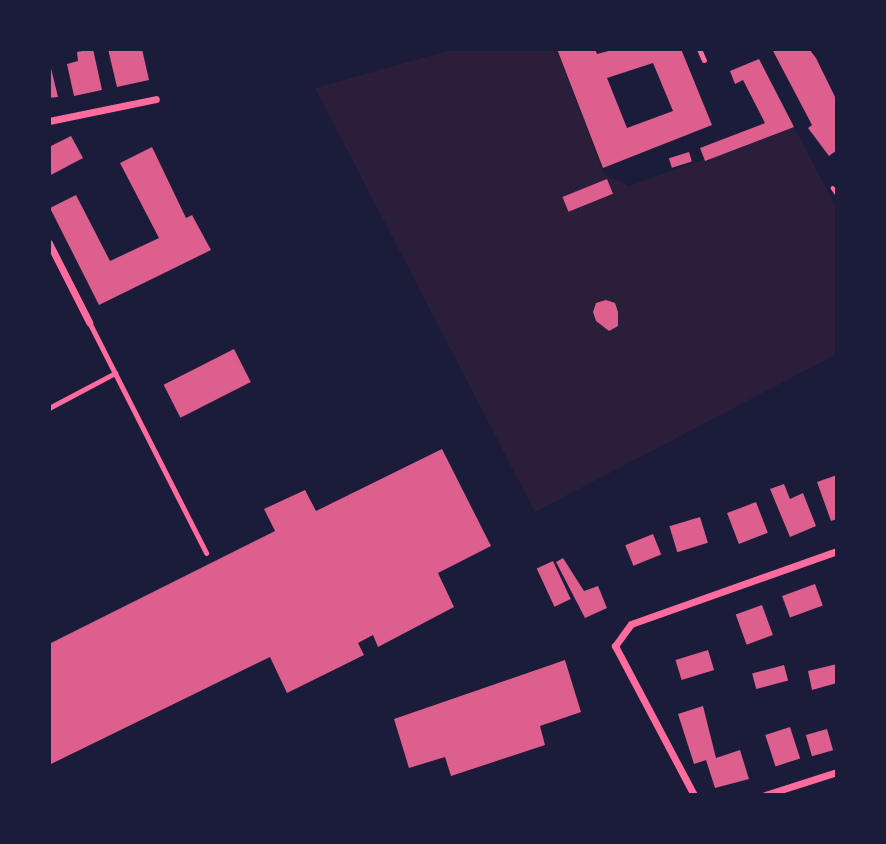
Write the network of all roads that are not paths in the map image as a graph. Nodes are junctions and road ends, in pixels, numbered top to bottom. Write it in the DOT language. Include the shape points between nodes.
graph roads {
  1 [pos="699,49"];
  2 [pos="704,60"];
  3 [pos="156,99"];
  4 [pos="49,121"];
  5 [pos="49,243"];
  6 [pos="89,322"];
  7 [pos="114,373"];
  8 [pos="49,408"];
  9 [pos="837,551"];
  10 [pos="206,553"];
  11 [pos="837,772"];
  12 [pos="694,795"];
  13 [pos="765,795"];
  1 -- 2 [label="lane"];
  3 -- 4 [label="street"];
  5 -- 6 [label="street"];
  6 -- 7 [label="lane"];
  7 -- 8 [label="lane"];
  7 -- 10 [label="lane"];
  9 -- 12 [label="street" via="631,624 615,646"];
  11 -- 13 [label="street"];
}
